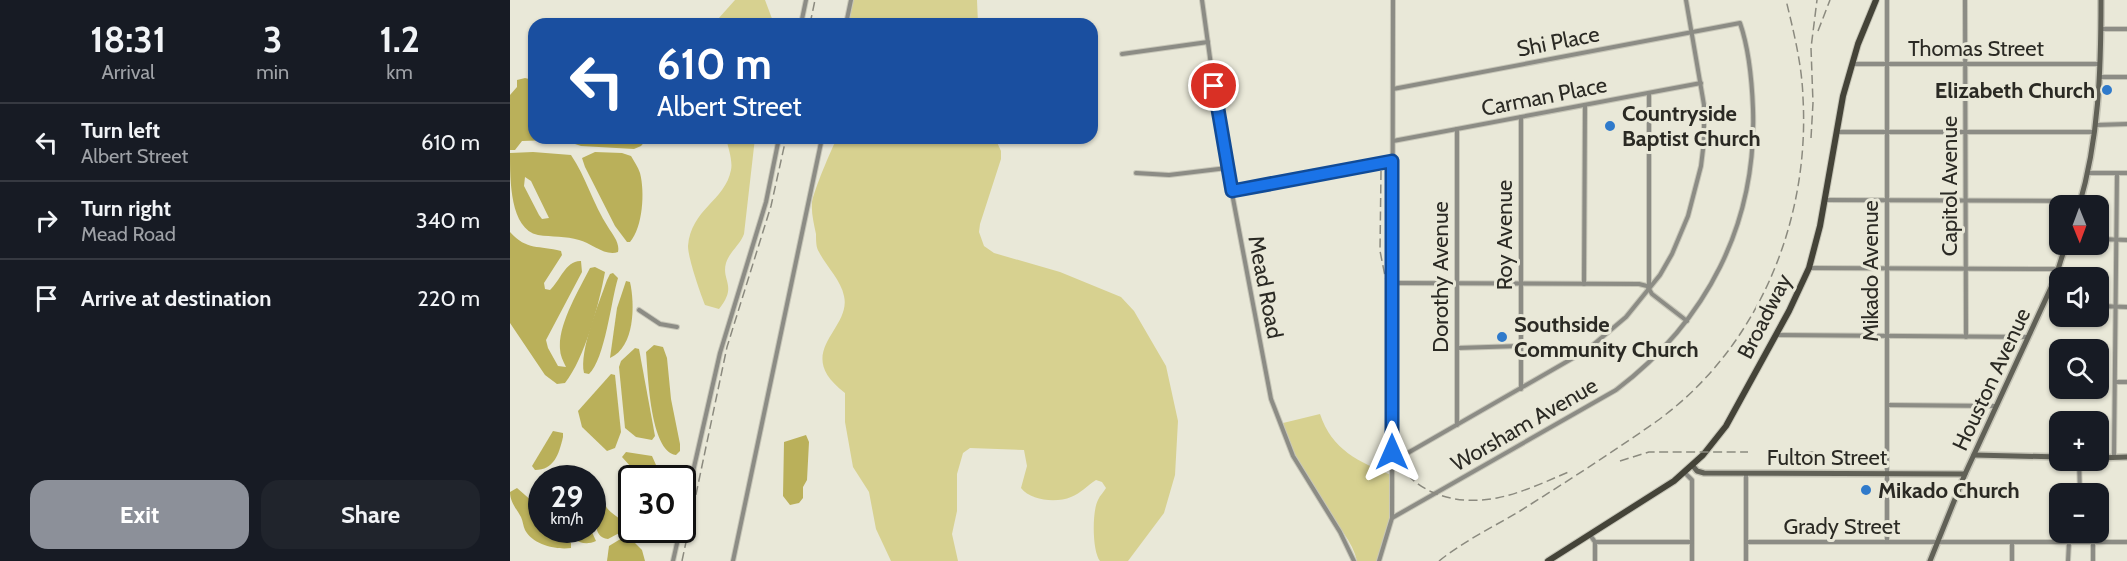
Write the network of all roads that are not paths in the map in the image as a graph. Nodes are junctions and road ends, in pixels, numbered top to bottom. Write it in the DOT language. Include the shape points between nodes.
graph roads {
  1 [pos="806,0"];
  2 [pos="851,0"];
  3 [pos="1202,0"];
  4 [pos="1394,0"];
  5 [pos="1686,0"];
  6 [pos="1876,0"];
  7 [pos="1887,0"];
  8 [pos="1965,0"];
  9 [pos="2101,0"];
  10 [pos="802,18"];
  11 [pos="847,18"];
  12 [pos="1729,25"];
  13 [pos="2101,29"];
  14 [pos="2127,29"];
  15 [pos="1692,32"];
  16 [pos="1208,42"];
  17 [pos="1122,54"];
  18 [pos="1852,64"];
  19 [pos="1965,64"];
  20 [pos="2099,64"];
  21 [pos="1886,65"];
  22 [pos="2100,77"];
  23 [pos="2127,77"];
  24 [pos="1701,83"];
  25 [pos="1393,89"];
  26 [pos="1649,93"];
  27 [pos="1585,105"];
  28 [pos="1521,117"];
  29 [pos="2127,124"];
  30 [pos="2096,125"];
  31 [pos="1457,129"];
  32 [pos="1836,132"];
  33 [pos="1886,132"];
  34 [pos="1966,132"];
  35 [pos="2094,132"];
  36 [pos="1393,141"];
  37 [pos="778,144"];
  38 [pos="821,144"];
  39 [pos="1392,161"];
  40 [pos="1227,168"];
  41 [pos="1136,173"];
  42 [pos="2089,173"];
  43 [pos="2117,173"];
  44 [pos="2127,173"];
  45 [pos="1232,191"];
  46 [pos="2082,195"];
  47 [pos="1825,200"];
  48 [pos="1887,200"];
  49 [pos="1966,200"];
  50 [pos="2049,202"];
  51 [pos="2109,240"];
  52 [pos="2116,240"];
  53 [pos="2127,240"];
  54 [pos="1809,268"];
  55 [pos="1887,269"];
  56 [pos="1966,269"];
  57 [pos="2049,269"];
  58 [pos="1392,284"];
  59 [pos="1457,284"];
  60 [pos="1520,284"];
  61 [pos="1584,284"];
  62 [pos="1649,289"];
  63 [pos="2049,296"];
  64 [pos="2109,307"];
  65 [pos="2116,307"];
  66 [pos="2127,307"];
  67 [pos="639,310"];
  68 [pos="1687,321"];
  69 [pos="677,327"];
  70 [pos="1777,335"];
  71 [pos="1887,337"];
  72 [pos="1966,337"];
  73 [pos="2028,338"];
  74 [pos="1520,346"];
  75 [pos="1456,348"];
  76 [pos="2115,382"];
  77 [pos="2127,382"];
  78 [pos="1521,389"];
  79 [pos="1887,405"];
  80 [pos="1996,406"];
  81 [pos="1457,425"];
  82 [pos="1974,455"];
  83 [pos="2049,457"];
  84 [pos="2109,458"];
  85 [pos="2114,458"];
  86 [pos="2127,458"];
  87 [pos="1392,462"];
  88 [pos="695,465"];
  89 [pos="1693,466"];
  90 [pos="1685,473"];
  91 [pos="1746,473"];
  92 [pos="1887,473"];
  93 [pos="1965,474"];
  94 [pos="1392,518"];
  95 [pos="1590,535"];
  96 [pos="1595,542"];
  97 [pos="1692,542"];
  98 [pos="1746,542"];
  99 [pos="1887,542"];
  100 [pos="1937,542"];
  101 [pos="2012,542"];
  102 [pos="2049,542"];
  103 [pos="2109,542"];
  104 [pos="2127,542"];
  105 [pos="677,543"];
  106 [pos="2069,543"];
  107 [pos="2093,543"];
  108 [pos="674,561"];
  109 [pos="733,561"];
  110 [pos="1354,561"];
  111 [pos="1378,561"];
  112 [pos="1548,561"];
  113 [pos="1595,561"];
  114 [pos="1692,561"];
  115 [pos="1746,561"];
  116 [pos="1930,561"];
  117 [pos="2012,561"];
  118 [pos="2068,561"];
  119 [pos="2093,561"];
  1 -- 10 [label="street"];
  2 -- 11 [label="street"];
  3 -- 16 [label="street, Mead Road"];
  4 -- 25 [label="street"];
  5 -- 15 [label="street"];
  6 -- 18 [label="main road, Broadway"];
  7 -- 21 [label="street, Mikado Avenue"];
  8 -- 19 [label="street, Capitol Avenue"];
  9 -- 13 [label="street"];
  12 -- 15 [label="street, Shi Place"];
  12 -- 68 [label="street, Worsham Avenue" via="1740,23 1751,78 1754,137 1750,173 1724,261"];
  13 -- 14 [label="street"];
  13 -- 20 [label="street"];
  15 -- 24 [label="street"];
  15 -- 25 [label="street, Shi Place"];
  16 -- 17 [label="street"];
  16 -- 40 [label="street, Mead Road"];
  18 -- 21 [label="street, Thomas Street"];
  18 -- 32 [label="main road, Broadway"];
  19 -- 20 [label="street, Thomas Street"];
  19 -- 21 [label="street, Thomas Street"];
  19 -- 34 [label="street, Capitol Avenue"];
  20 -- 22 [label="street"];
  21 -- 33 [label="street, Mikado Avenue"];
  22 -- 23 [label="street"];
  22 -- 30 [label="street"];
  24 -- 26 [label="street, Carman Place"];
  24 -- 62 [label="street" via="1704,126 1696,185 1678,240"];
  25 -- 36 [label="street"];
  26 -- 27 [label="street, Carman Place"];
  26 -- 62 [label="street"];
  27 -- 28 [label="street, Carman Place"];
  27 -- 61 [label="street"];
  28 -- 31 [label="street, Carman Place"];
  28 -- 60 [label="street, Roy Avenue"];
  29 -- 30 [label="street"];
  30 -- 35 [label="street"];
  31 -- 36 [label="street, Carman Place"];
  31 -- 59 [label="street, Dorothy Avenue"];
  32 -- 33 [label="street"];
  32 -- 47 [label="main road, Broadway"];
  33 -- 34 [label="street"];
  33 -- 48 [label="street, Mikado Avenue"];
  34 -- 35 [label="street"];
  34 -- 49 [label="street, Capitol Avenue"];
  35 -- 42 [label="street"];
  36 -- 39 [label="street"];
  37 -- 88 [label="street" via="766,202 720,353"];
  38 -- 109 [label="street"];
  39 -- 45 [label="street"];
  39 -- 58 [label="street"];
  40 -- 41 [label="street" via="1168,175"];
  40 -- 45 [label="street, Mead Road"];
  42 -- 43 [label="street"];
  42 -- 46 [label="street"];
  43 -- 44 [label="street"];
  43 -- 52 [label="street"];
  45 -- 110 [label="street, Mead Road" via="1276,415 1293,456"];
  47 -- 48 [label="street"];
  47 -- 54 [label="main road, Broadway"];
  48 -- 49 [label="street"];
  48 -- 55 [label="street, Mikado Avenue"];
  49 -- 50 [label="street"];
  49 -- 56 [label="street, Capitol Avenue"];
  51 -- 52 [label="street"];
  52 -- 53 [label="street"];
  52 -- 65 [label="street"];
  54 -- 55 [label="street"];
  54 -- 70 [label="main road, Broadway"];
  55 -- 56 [label="street"];
  55 -- 71 [label="street, Mikado Avenue"];
  56 -- 57 [label="street"];
  56 -- 72 [label="street, Capitol Avenue"];
  58 -- 59 [label="street"];
  58 -- 87 [label="street"];
  59 -- 60 [label="street"];
  59 -- 75 [label="street, Dorothy Avenue"];
  60 -- 61 [label="street"];
  60 -- 74 [label="street, Roy Avenue"];
  61 -- 62 [label="street" via="1639,284"];
  62 -- 68 [label="street"];
  62 -- 78 [label="street" via="1626,317 1597,342"];
  63 -- 73 [label="street, Houston Avenue"];
  64 -- 65 [label="street"];
  65 -- 66 [label="street"];
  65 -- 76 [label="street"];
  67 -- 69 [label="street" via="660,324"];
  68 -- 94 [label="street, Worsham Avenue" via="1646,366 1609,395"];
  70 -- 71 [label="street"];
  70 -- 89 [label="main road, Broadway" via="1726,426"];
  71 -- 72 [label="street"];
  71 -- 79 [label="street, Mikado Avenue"];
  72 -- 73 [label="street"];
  73 -- 80 [label="street, Houston Avenue"];
  74 -- 75 [label="street"];
  74 -- 78 [label="street, Roy Avenue"];
  75 -- 81 [label="street, Dorothy Avenue"];
  76 -- 77 [label="street"];
  76 -- 85 [label="street"];
  78 -- 81 [label="street"];
  79 -- 80 [label="street"];
  79 -- 92 [label="street, Mikado Avenue"];
  80 -- 82 [label="street, Houston Avenue"];
  81 -- 87 [label="street"];
  82 -- 83 [label="street"];
  82 -- 93 [label="street, Houston Avenue"];
  84 -- 85 [label="street"];
  85 -- 86 [label="street"];
  87 -- 94 [label="street"];
  89 -- 90 [label="main road, Broadway"];
  89 -- 91 [label="street, Fulton Street" via="1700,473"];
  90 -- 95 [label="main road, Broadway"];
  90 -- 97 [label="street" via="1692,480"];
  91 -- 92 [label="street, Fulton Street"];
  91 -- 98 [label="street"];
  92 -- 93 [label="street, Fulton Street"];
  92 -- 99 [label="street, Mikado Avenue"];
  93 -- 100 [label="street, Houston Avenue"];
  94 -- 111 [label="street"];
  95 -- 96 [label="street"];
  95 -- 112 [label="main road, Broadway"];
  96 -- 97 [label="street"];
  96 -- 113 [label="street"];
  97 -- 114 [label="street"];
  98 -- 99 [label="street, Grady Street"];
  98 -- 115 [label="street"];
  99 -- 100 [label="street, Grady Street"];
  100 -- 101 [label="street, Grady Street"];
  100 -- 116 [label="street, Houston Avenue"];
  101 -- 102 [label="street, Grady Street"];
  101 -- 117 [label="street"];
  103 -- 104 [label="street, Grady Street"];
  105 -- 108 [label="street"];
  106 -- 118 [label="street"];
  107 -- 119 [label="street"];
}
